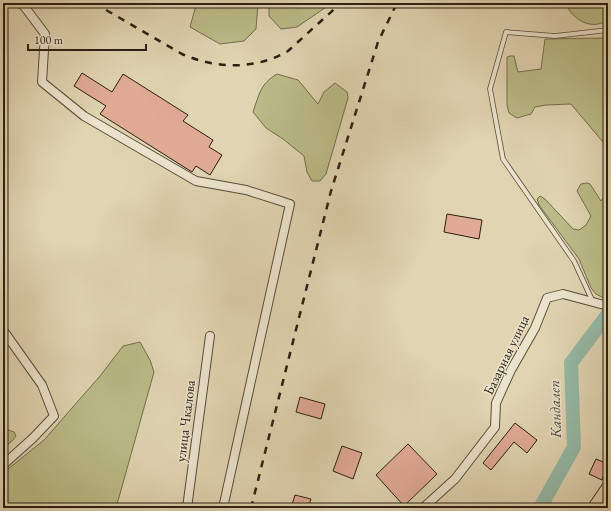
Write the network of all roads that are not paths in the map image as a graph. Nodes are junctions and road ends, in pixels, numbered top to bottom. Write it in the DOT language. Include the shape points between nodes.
graph roads {
  1 [pos="20,3"];
  2 [pos="608,30"];
  3 [pos="593,303"];
  4 [pos="608,306"];
  5 [pos="3,330"];
  6 [pos="210,336"];
  7 [pos="3,465"];
  8 [pos="187,508"];
  9 [pos="223,508"];
  10 [pos="423,508"];
  1 -- 9 [label="street" via="45,34 42,82 84,116 196,181 246,190 290,204"];
  2 -- 3 [label="lane" via="555,36 506,32 490,89 503,159 574,261"];
  3 -- 4 [label="street, Базарная улица"];
  3 -- 10 [label="street, Базарная улица" via="563,294 546,298 535,328 496,403 495,427 455,479"];
  5 -- 7 [label="street" via="42,386 54,416"];
  6 -- 8 [label="street, улица Чкалова"];
}
